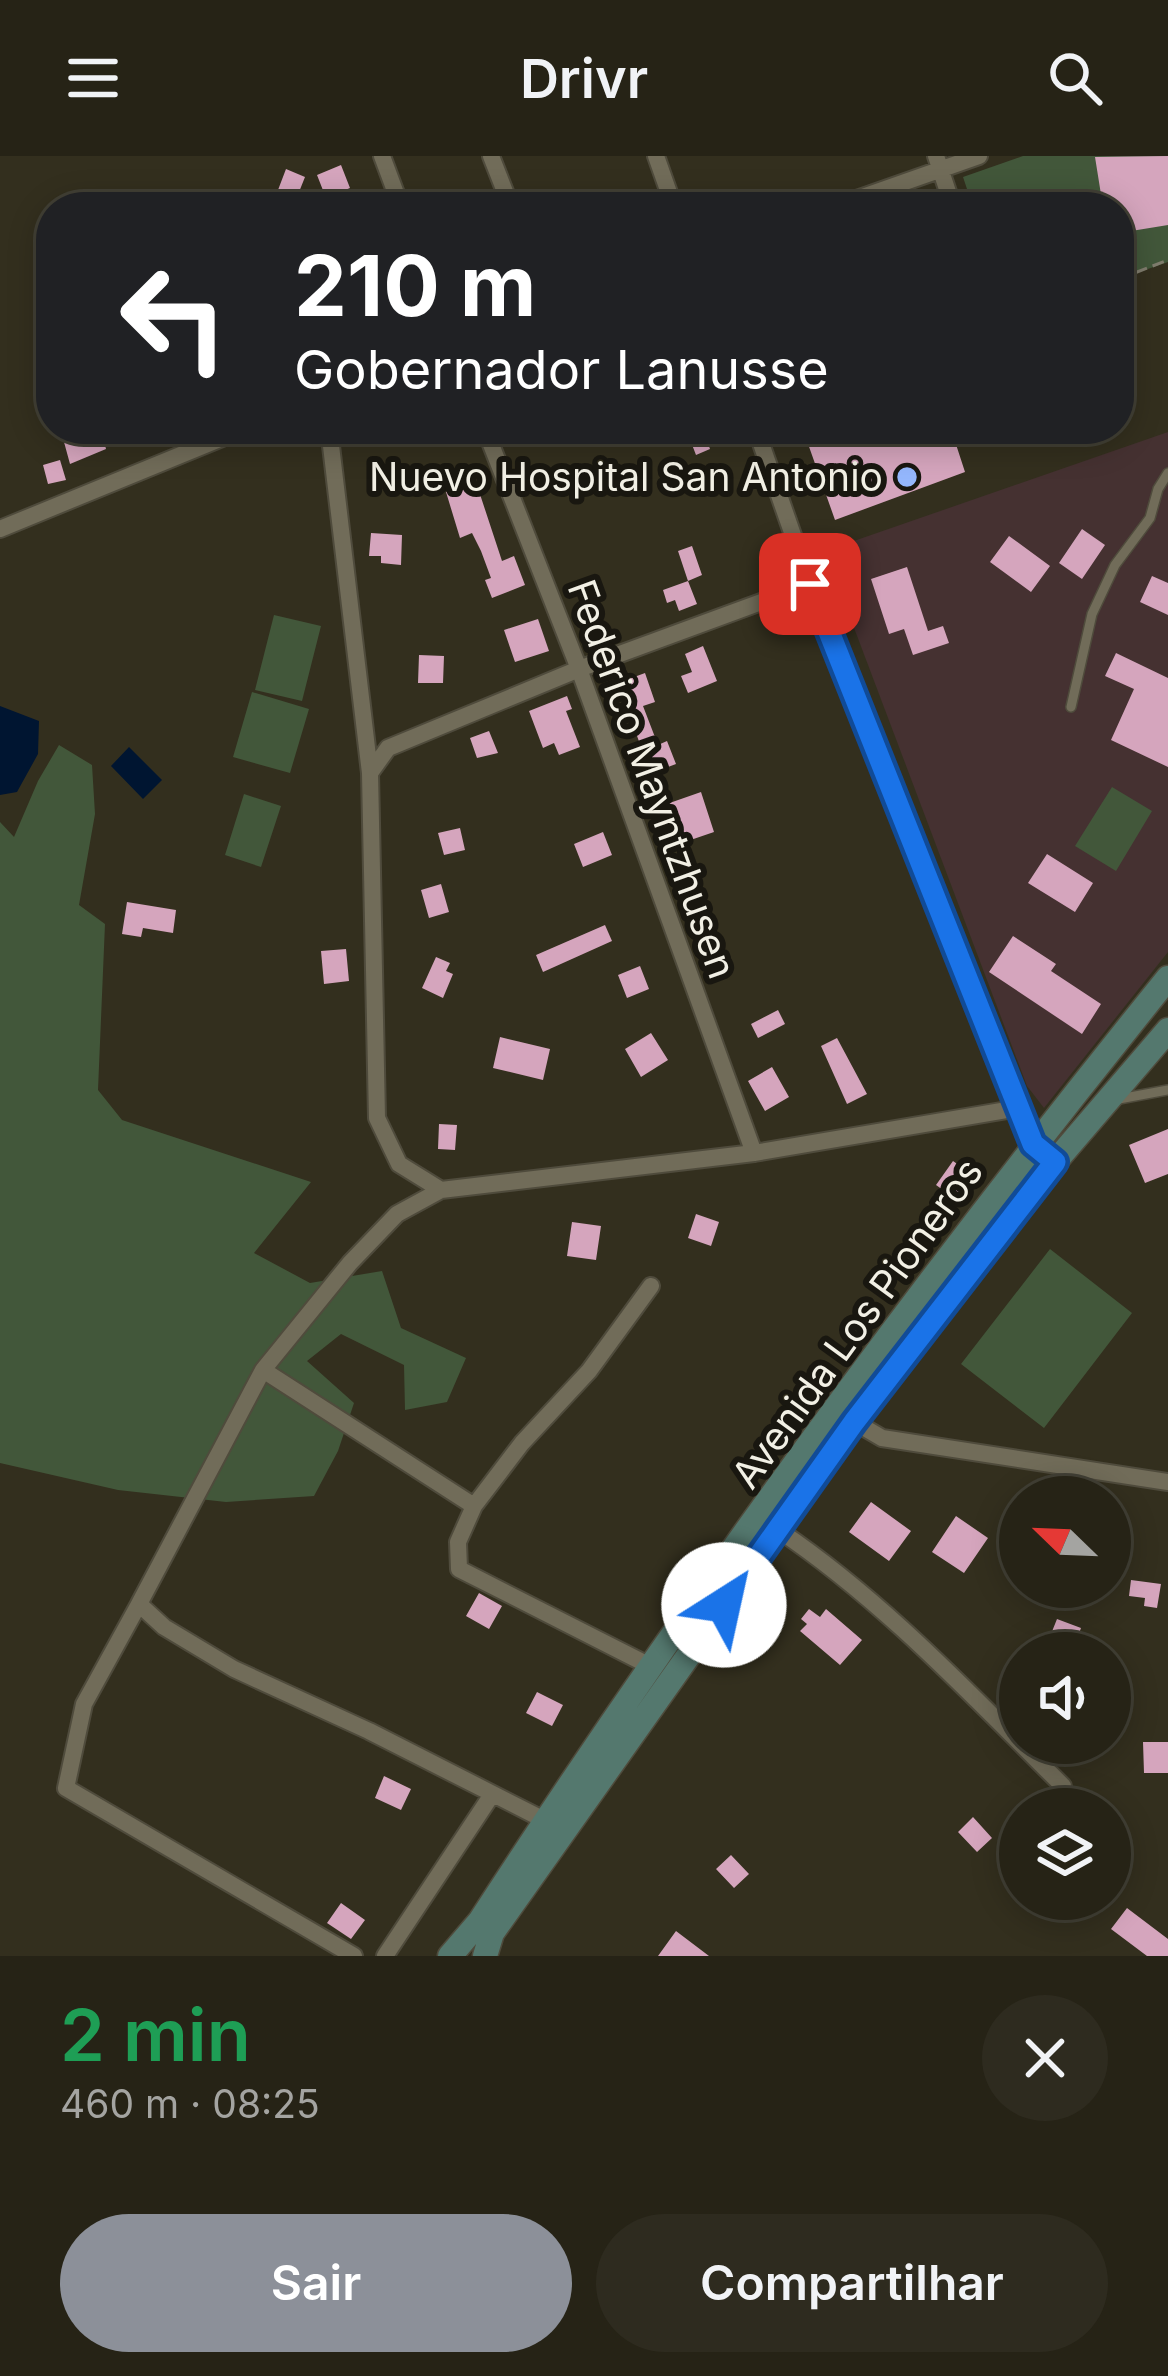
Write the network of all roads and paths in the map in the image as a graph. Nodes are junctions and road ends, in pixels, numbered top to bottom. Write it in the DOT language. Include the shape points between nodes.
graph roads {
  1 [pos="382,156"];
  2 [pos="491,156"];
  3 [pos="656,156"];
  4 [pos="979,156"];
  5 [pos="938,163"];
  6 [pos="395,192"];
  7 [pos="505,192"];
  8 [pos="669,192"];
  9 [pos="869,192"];
  10 [pos="948,192"];
  11 [pos="1168,260"];
  12 [pos="1134,273"];
  13 [pos="207,444"];
  14 [pos="331,444"];
  15 [pos="491,444"];
  16 [pos="761,444"];
  17 [pos="1168,473"];
  18 [pos="0,529"];
  19 [pos="810,584"];
  20 [pos="579,669"];
  21 [pos="1071,706"];
  22 [pos="370,773"];
  23 [pos="1168,978"];
  24 [pos="1168,1030"];
  25 [pos="1168,1090"];
  26 [pos="1108,1101"];
  27 [pos="1019,1108"];
  28 [pos="1033,1144"];
  29 [pos="754,1153"];
  30 [pos="1055,1162"];
  31 [pos="441,1190"];
  32 [pos="651,1286"];
  33 [pos="263,1370"];
  34 [pos="845,1416"];
  35 [pos="1168,1482"];
  36 [pos="474,1506"];
  37 [pos="777,1529"];
  38 [pos="139,1604"];
  39 [pos="650,1666"];
  40 [pos="1063,1786"];
  41 [pos="491,1796"];
  42 [pos="555,1826"];
  43 [pos="354,1956"];
  44 [pos="385,1956"];
  45 [pos="450,1956"];
  46 [pos="485,1956"];
  1 -- 6 [label="street"];
  2 -- 7 [label="street"];
  3 -- 8 [label="street"];
  4 -- 5 [label="street"];
  5 -- 9 [label="street"];
  5 -- 10 [label="street"];
  11 -- 12 [label="path"];
  13 -- 18 [label="street"];
  14 -- 22 [label="street"];
  15 -- 20 [label="street, Federico Mayntzhusen"];
  16 -- 19 [label="street"];
  17 -- 21 [label="lane" via="1092,614"];
  19 -- 20 [label="street"];
  19 -- 27 [label="street"];
  20 -- 22 [label="street" via="388,748"];
  20 -- 29 [label="street, Federico Mayntzhusen"];
  22 -- 31 [label="street" via="377,1118 399,1164"];
  23 -- 28 [label="main road, Avenida Los Pioneros"];
  24 -- 26 [label="main road, Avenida Los Pioneros"];
  25 -- 26 [label="lane"];
  26 -- 30 [label="main road, Avenida Los Pioneros"];
  27 -- 28 [label="street"];
  27 -- 29 [label="street"];
  28 -- 30 [label="street"];
  28 -- 34 [label="main road, Avenida Los Pioneros"];
  29 -- 31 [label="street"];
  30 -- 34 [label="main road, Avenida Los Pioneros"];
  31 -- 33 [label="street" via="398,1214"];
  32 -- 36 [label="street"];
  33 -- 36 [label="street"];
  33 -- 38 [label="street"];
  34 -- 35 [label="street" via="882,1438"];
  34 -- 37 [label="main road, Avenida Los Pioneros"];
  34 -- 39 [label="main road, Avenida Los Pioneros"];
  36 -- 39 [label="street" via="458,1542 459,1569"];
  37 -- 40 [label="street" via="932,1656"];
  37 -- 42 [label="main road, Avenida Los Pioneros"];
  38 -- 41 [label="street" via="234,1670"];
  38 -- 43 [label="street" via="84,1704 66,1787"];
  39 -- 42 [label="main road, Avenida Los Pioneros"];
  41 -- 42 [label="street"];
  41 -- 44 [label="street"];
  42 -- 45 [label="main road, Avenida Los Pioneros"];
  42 -- 46 [label="main road, Avenida Los Pioneros"];
}
